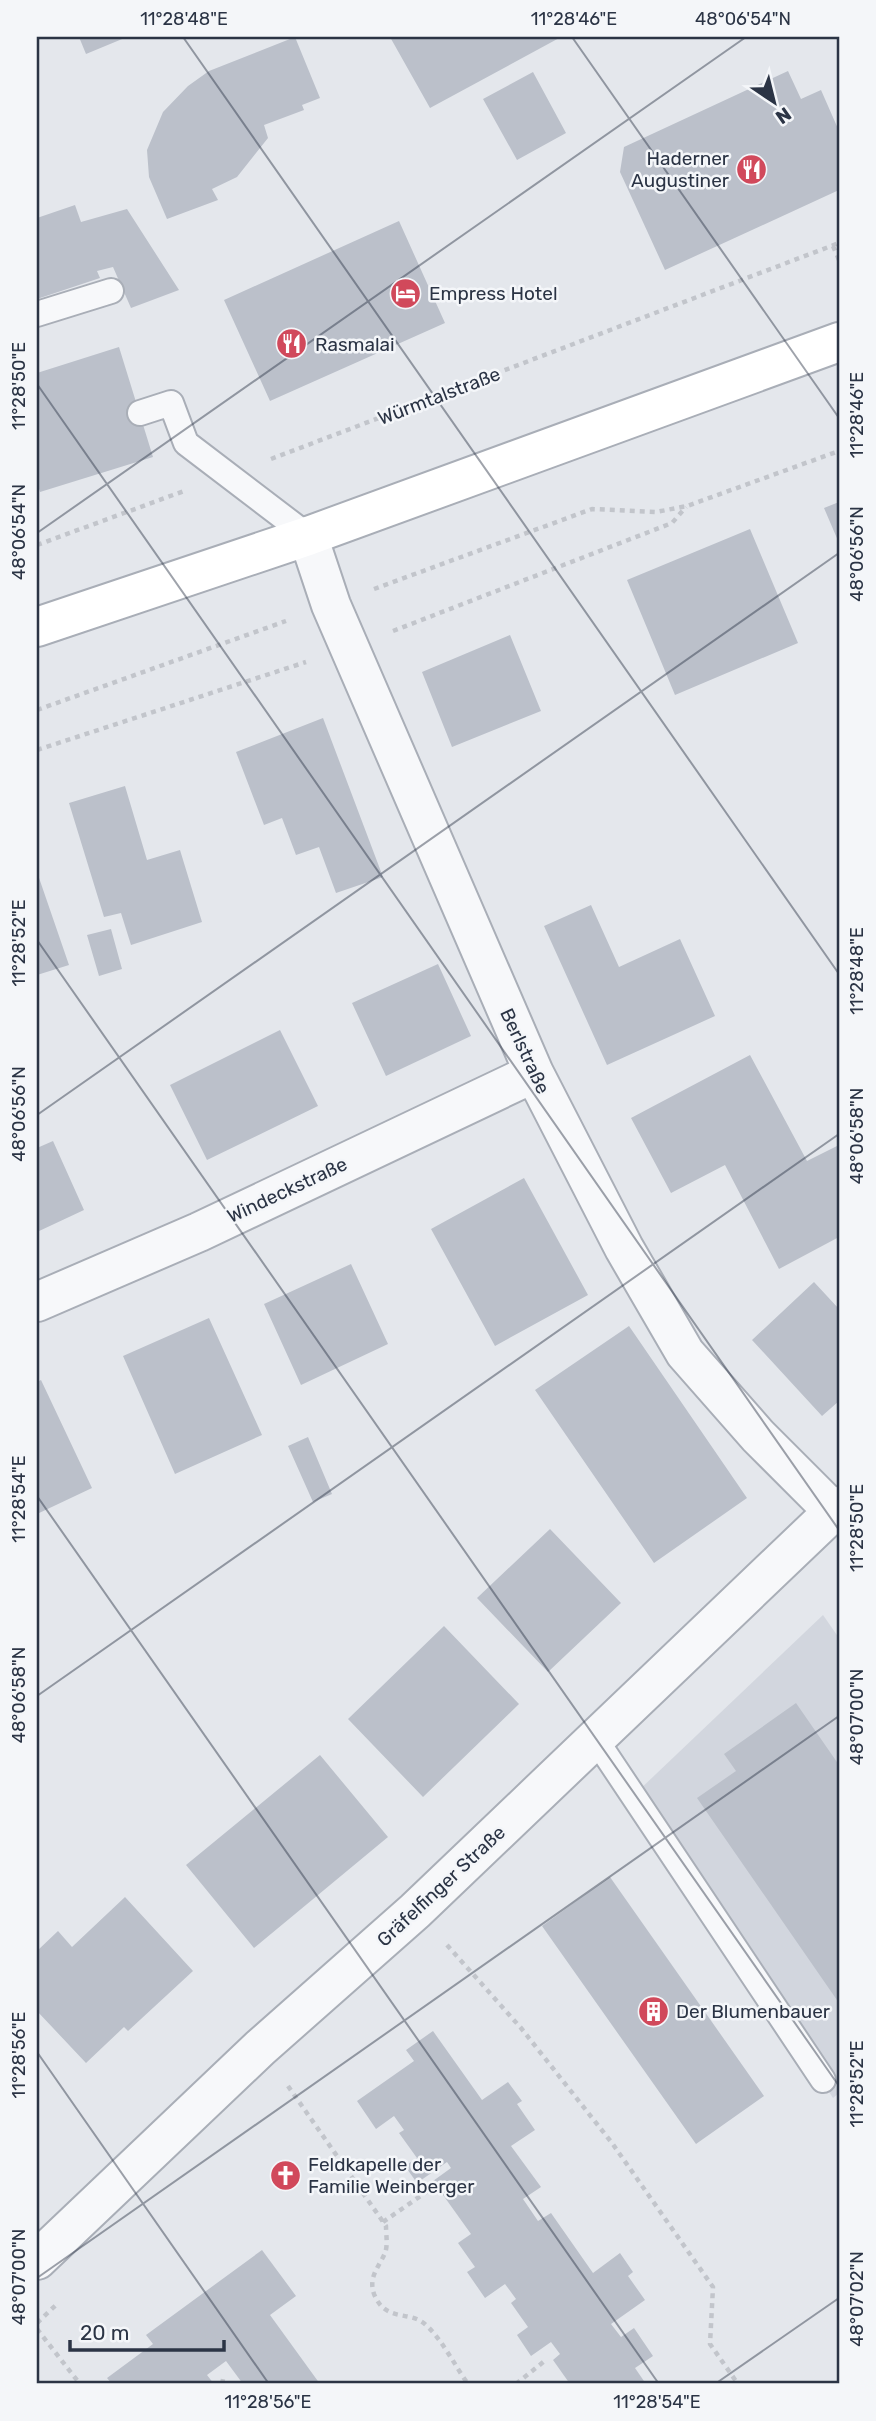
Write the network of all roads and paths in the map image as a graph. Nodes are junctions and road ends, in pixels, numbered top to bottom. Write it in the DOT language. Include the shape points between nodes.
graph roads {
  1 [pos="836,245"];
  2 [pos="839,260"];
  3 [pos="111,291"];
  4 [pos="37,314"];
  5 [pos="839,342"];
  6 [pos="140,413"];
  7 [pos="839,451"];
  8 [pos="230,474"];
  9 [pos="687,506"];
  10 [pos="308,536"];
  11 [pos="37,545"];
  12 [pos="37,627"];
  13 [pos="534,1073"];
  14 [pos="37,1302"];
  15 [pos="836,1508"];
  16 [pos="596,1740"];
  17 [pos="415,1911"];
  18 [pos="260,2048"];
  19 [pos="823,2080"];
  20 [pos="432,2188"];
  21 [pos="383,2222"];
  22 [pos="37,2260"];
  23 [pos="37,2329"];
  24 [pos="547,2358"];
  25 [pos="79,2384"];
  26 [pos="468,2384"];
  27 [pos="516,2384"];
  28 [pos="738,2384"];
  1 -- 2 [label="path"];
  1 -- 8 [label="path, Würmtalstraße"];
  3 -- 4 [label="lane"];
  5 -- 10 [label="main road"];
  6 -- 8 [label="lane" via="171,403 186,443"];
  7 -- 9 [label="path"];
  8 -- 10 [label="lane"];
  8 -- 11 [label="path, Würmtalstraße"];
  10 -- 12 [label="main road"];
  10 -- 13 [label="street, Berlstraße" via="331,605"];
  13 -- 14 [label="street, Windeckstraße" via="199,1232"];
  13 -- 15 [label="street, Berlstraße" via="624,1248 685,1353 758,1436"];
  15 -- 16 [label="street, Gräfelfinger Straße"];
  16 -- 17 [label="street, Gräfelfinger Straße"];
  16 -- 19 [label="lane"];
  17 -- 18 [label="street, Gräfelfinger Straße"];
  17 -- 28 [label="path" via="521,2028 612,2143 713,2287 710,2344"];
  18 -- 21 [label="path"];
  18 -- 22 [label="street, Gräfelfinger Straße"];
  20 -- 21 [label="path"];
  21 -- 26 [label="path" via="386,2252 373,2272 374,2293 397,2317 414,2317 427,2325"];
  23 -- 25 [label="path"];
  24 -- 27 [label="path"];
}
